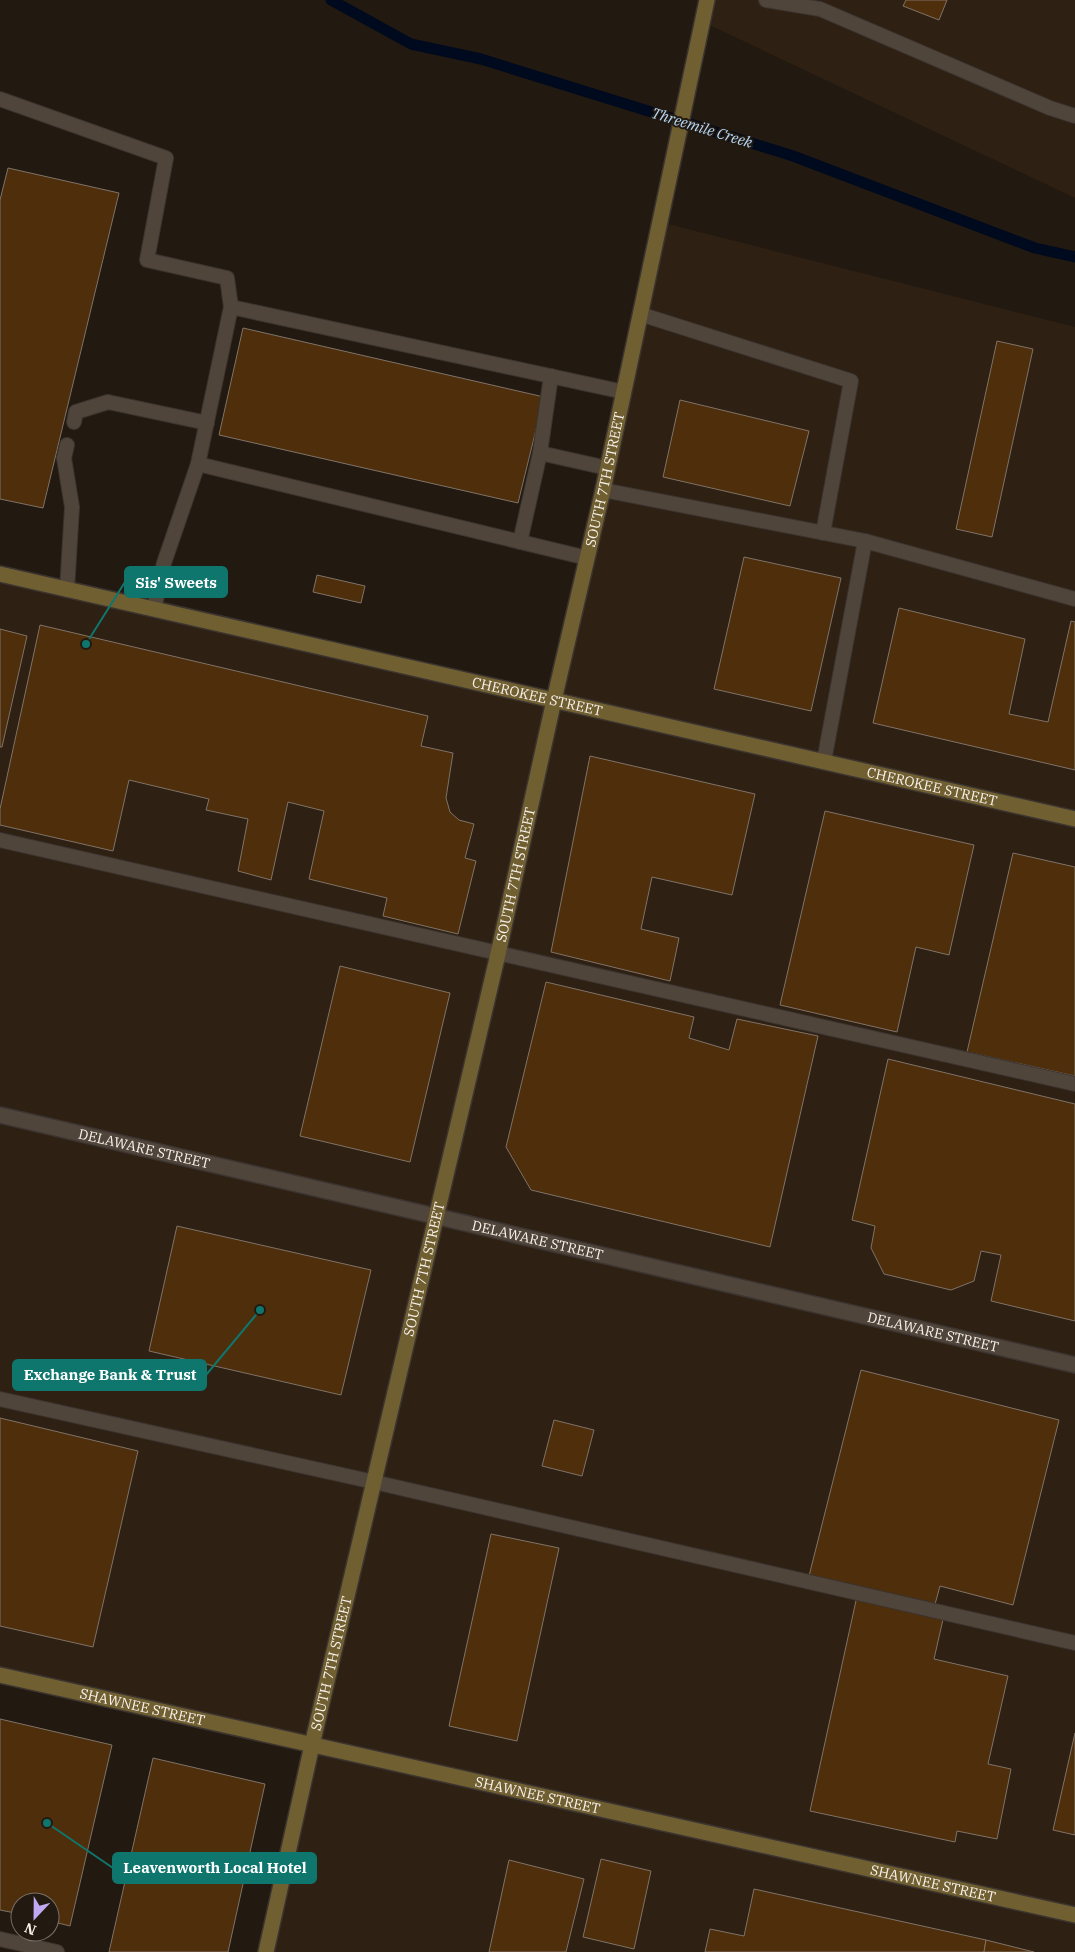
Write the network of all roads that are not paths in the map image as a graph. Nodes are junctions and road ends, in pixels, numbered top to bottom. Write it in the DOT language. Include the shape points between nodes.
graph roads {
  1 [pos="707,0"];
  2 [pos="766,0"];
  3 [pos="0,98"];
  4 [pos="1075,116"];
  5 [pos="231,307"];
  6 [pos="640,314"];
  7 [pos="551,376"];
  8 [pos="624,392"];
  9 [pos="74,422"];
  10 [pos="207,423"];
  11 [pos="68,445"];
  12 [pos="540,453"];
  13 [pos="198,464"];
  14 [pos="607,468"];
  15 [pos="603,490"];
  16 [pos="823,533"];
  17 [pos="865,541"];
  18 [pos="520,542"];
  19 [pos="587,558"];
  20 [pos="0,574"];
  21 [pos="67,590"];
  22 [pos="1075,599"];
  23 [pos="154,609"];
  24 [pos="554,700"];
  25 [pos="824,761"];
  26 [pos="1075,819"];
  27 [pos="0,840"];
  28 [pos="498,954"];
  29 [pos="1075,1084"];
  30 [pos="0,1115"];
  31 [pos="436,1216"];
  32 [pos="1075,1365"];
  33 [pos="0,1399"];
  34 [pos="374,1482"];
  35 [pos="1075,1643"];
  36 [pos="0,1675"];
  37 [pos="312,1745"];
  38 [pos="1075,1916"];
  39 [pos="0,1939"];
  40 [pos="57,1952"];
  41 [pos="266,1952"];
  1 -- 6 [label="street, SOUTH 7TH STREET"];
  2 -- 4 [label="lane" via="820,9"];
  3 -- 5 [label="lane" via="166,158 147,260 227,278"];
  5 -- 7 [label="lane"];
  5 -- 10 [label="lane"];
  6 -- 8 [label="street, SOUTH 7TH STREET"];
  6 -- 16 [label="lane" via="850,381"];
  7 -- 8 [label="lane"];
  7 -- 12 [label="lane"];
  8 -- 14 [label="street, SOUTH 7TH STREET"];
  9 -- 10 [label="lane" via="76,412 108,402"];
  10 -- 13 [label="lane"];
  11 -- 21 [label="lane" via="64,458 72,507"];
  12 -- 14 [label="lane"];
  12 -- 18 [label="lane"];
  13 -- 18 [label="lane"];
  13 -- 23 [label="lane" via="164,563"];
  14 -- 15 [label="street, SOUTH 7TH STREET"];
  15 -- 16 [label="lane"];
  15 -- 19 [label="street, SOUTH 7TH STREET"];
  16 -- 17 [label="lane"];
  17 -- 22 [label="lane"];
  17 -- 25 [label="lane"];
  18 -- 19 [label="lane"];
  19 -- 24 [label="street, SOUTH 7TH STREET"];
  20 -- 21 [label="street, CHEROKEE STREET"];
  21 -- 23 [label="street, CHEROKEE STREET"];
  23 -- 24 [label="street, CHEROKEE STREET"];
  24 -- 25 [label="street, CHEROKEE STREET"];
  24 -- 28 [label="street, SOUTH 7TH STREET"];
  25 -- 26 [label="street, CHEROKEE STREET"];
  27 -- 28 [label="lane"];
  28 -- 29 [label="lane"];
  28 -- 31 [label="street, SOUTH 7TH STREET"];
  30 -- 31 [label="street, DELAWARE STREET"];
  31 -- 32 [label="street, DELAWARE STREET"];
  31 -- 34 [label="street, SOUTH 7TH STREET"];
  33 -- 34 [label="lane"];
  34 -- 35 [label="lane"];
  34 -- 37 [label="street, SOUTH 7TH STREET"];
  36 -- 37 [label="street, SHAWNEE STREET"];
  37 -- 38 [label="street, SHAWNEE STREET"];
  37 -- 41 [label="street, SOUTH 7TH STREET"];
  39 -- 40 [label="lane"];
}
